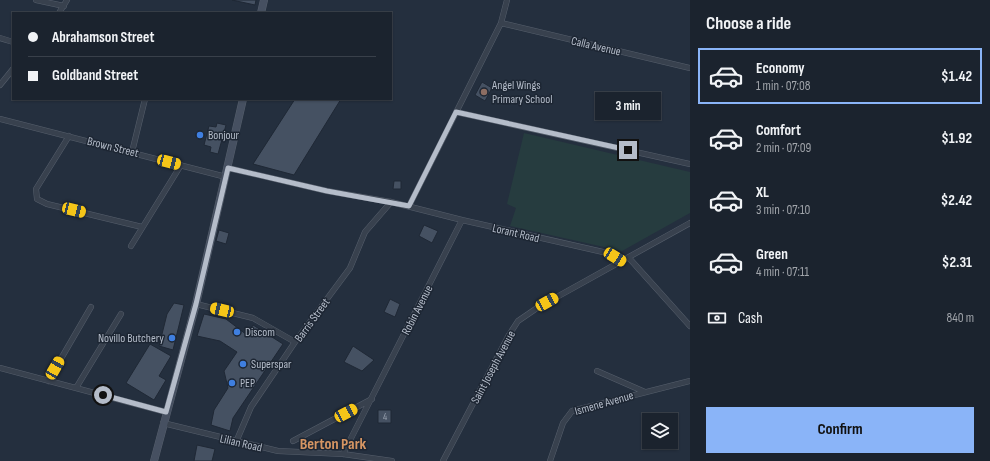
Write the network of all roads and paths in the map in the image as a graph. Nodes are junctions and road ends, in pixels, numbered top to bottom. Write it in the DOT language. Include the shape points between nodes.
graph roads {
  1 [pos="36,0"];
  2 [pos="67,0"];
  3 [pos="264,0"];
  4 [pos="507,0"];
  5 [pos="64,6"];
  6 [pos="60,12"];
  7 [pos="261,12"];
  8 [pos="501,23"];
  9 [pos="0,38"];
  10 [pos="12,42"];
  11 [pos="690,68"];
  12 [pos="12,70"];
  13 [pos="0,85"];
  14 [pos="145,100"];
  15 [pos="243,100"];
  16 [pos="456,112"];
  17 [pos="0,119"];
  18 [pos="69,136"];
  19 [pos="132,152"];
  20 [pos="690,164"];
  21 [pos="181,165"];
  22 [pos="228,168"];
  23 [pos="226,176"];
  24 [pos="391,202"];
  25 [pos="409,206"];
  26 [pos="462,220"];
  27 [pos="690,223"];
  28 [pos="142,227"];
  29 [pos="131,246"];
  30 [pos="629,258"];
  31 [pos="623,261"];
  32 [pos="196,304"];
  33 [pos="91,308"];
  34 [pos="121,314"];
  35 [pos="690,326"];
  36 [pos="295,342"];
  37 [pos="0,368"];
  38 [pos="597,371"];
  39 [pos="48,381"];
  40 [pos="690,382"];
  41 [pos="76,388"];
  42 [pos="645,392"];
  43 [pos="372,399"];
  44 [pos="166,412"];
  45 [pos="163,423"];
  46 [pos="293,441"];
  47 [pos="236,442"];
  48 [pos="343,454"];
  49 [pos="154,461"];
  50 [pos="392,461"];
  51 [pos="443,461"];
  52 [pos="550,461"];
  1 -- 5 [label="street"];
  2 -- 5 [label="street"];
  3 -- 7 [label="street"];
  4 -- 8 [label="street"];
  5 -- 6 [label="street"];
  8 -- 11 [label="street, Calla Avenue"];
  8 -- 16 [label="street"];
  9 -- 10 [label="street"];
  12 -- 13 [label="street"];
  14 -- 19 [label="street"];
  15 -- 22 [label="street"];
  16 -- 20 [label="street"];
  16 -- 25 [label="street"];
  17 -- 18 [label="street, Brown Street"];
  18 -- 19 [label="street, Brown Street"];
  18 -- 28 [label="street" via="36,189 37,199 47,204"];
  19 -- 21 [label="street, Brown Street"];
  21 -- 23 [label="street, Brown Street"];
  21 -- 28 [label="street"];
  22 -- 23 [label="street"];
  22 -- 24 [label="street" via="327,191"];
  23 -- 32 [label="street"];
  24 -- 25 [label="street"];
  24 -- 36 [label="street, Barris Street" via="365,232 353,264"];
  25 -- 26 [label="street, Lorant Road"];
  26 -- 31 [label="street, Lorant Road" via="603,252"];
  26 -- 43 [label="street, Robin Avenue"];
  27 -- 30 [label="street, Saint Joseph Avenue"];
  28 -- 29 [label="street"];
  30 -- 31 [label="street, Saint Joseph Avenue"];
  30 -- 35 [label="street"];
  31 -- 51 [label="street, Saint Joseph Avenue" via="518,321"];
  32 -- 36 [label="street" via="253,318"];
  32 -- 44 [label="street"];
  33 -- 39 [label="street"];
  34 -- 41 [label="street"];
  36 -- 47 [label="street, Barris Street" via="251,407"];
  37 -- 39 [label="street"];
  38 -- 42 [label="street"];
  39 -- 41 [label="street"];
  40 -- 42 [label="street, Ismene Avenue"];
  41 -- 44 [label="street"];
  42 -- 52 [label="street, Ismene Avenue" via="572,411 563,423"];
  43 -- 46 [label="street"];
  43 -- 48 [label="street, Robin Avenue"];
  44 -- 45 [label="street"];
  45 -- 47 [label="street, Lilian Road"];
  45 -- 49 [label="street"];
  47 -- 48 [label="street, Lilian Road" via="287,452"];
  48 -- 50 [label="street, Lilian Road"];
}
